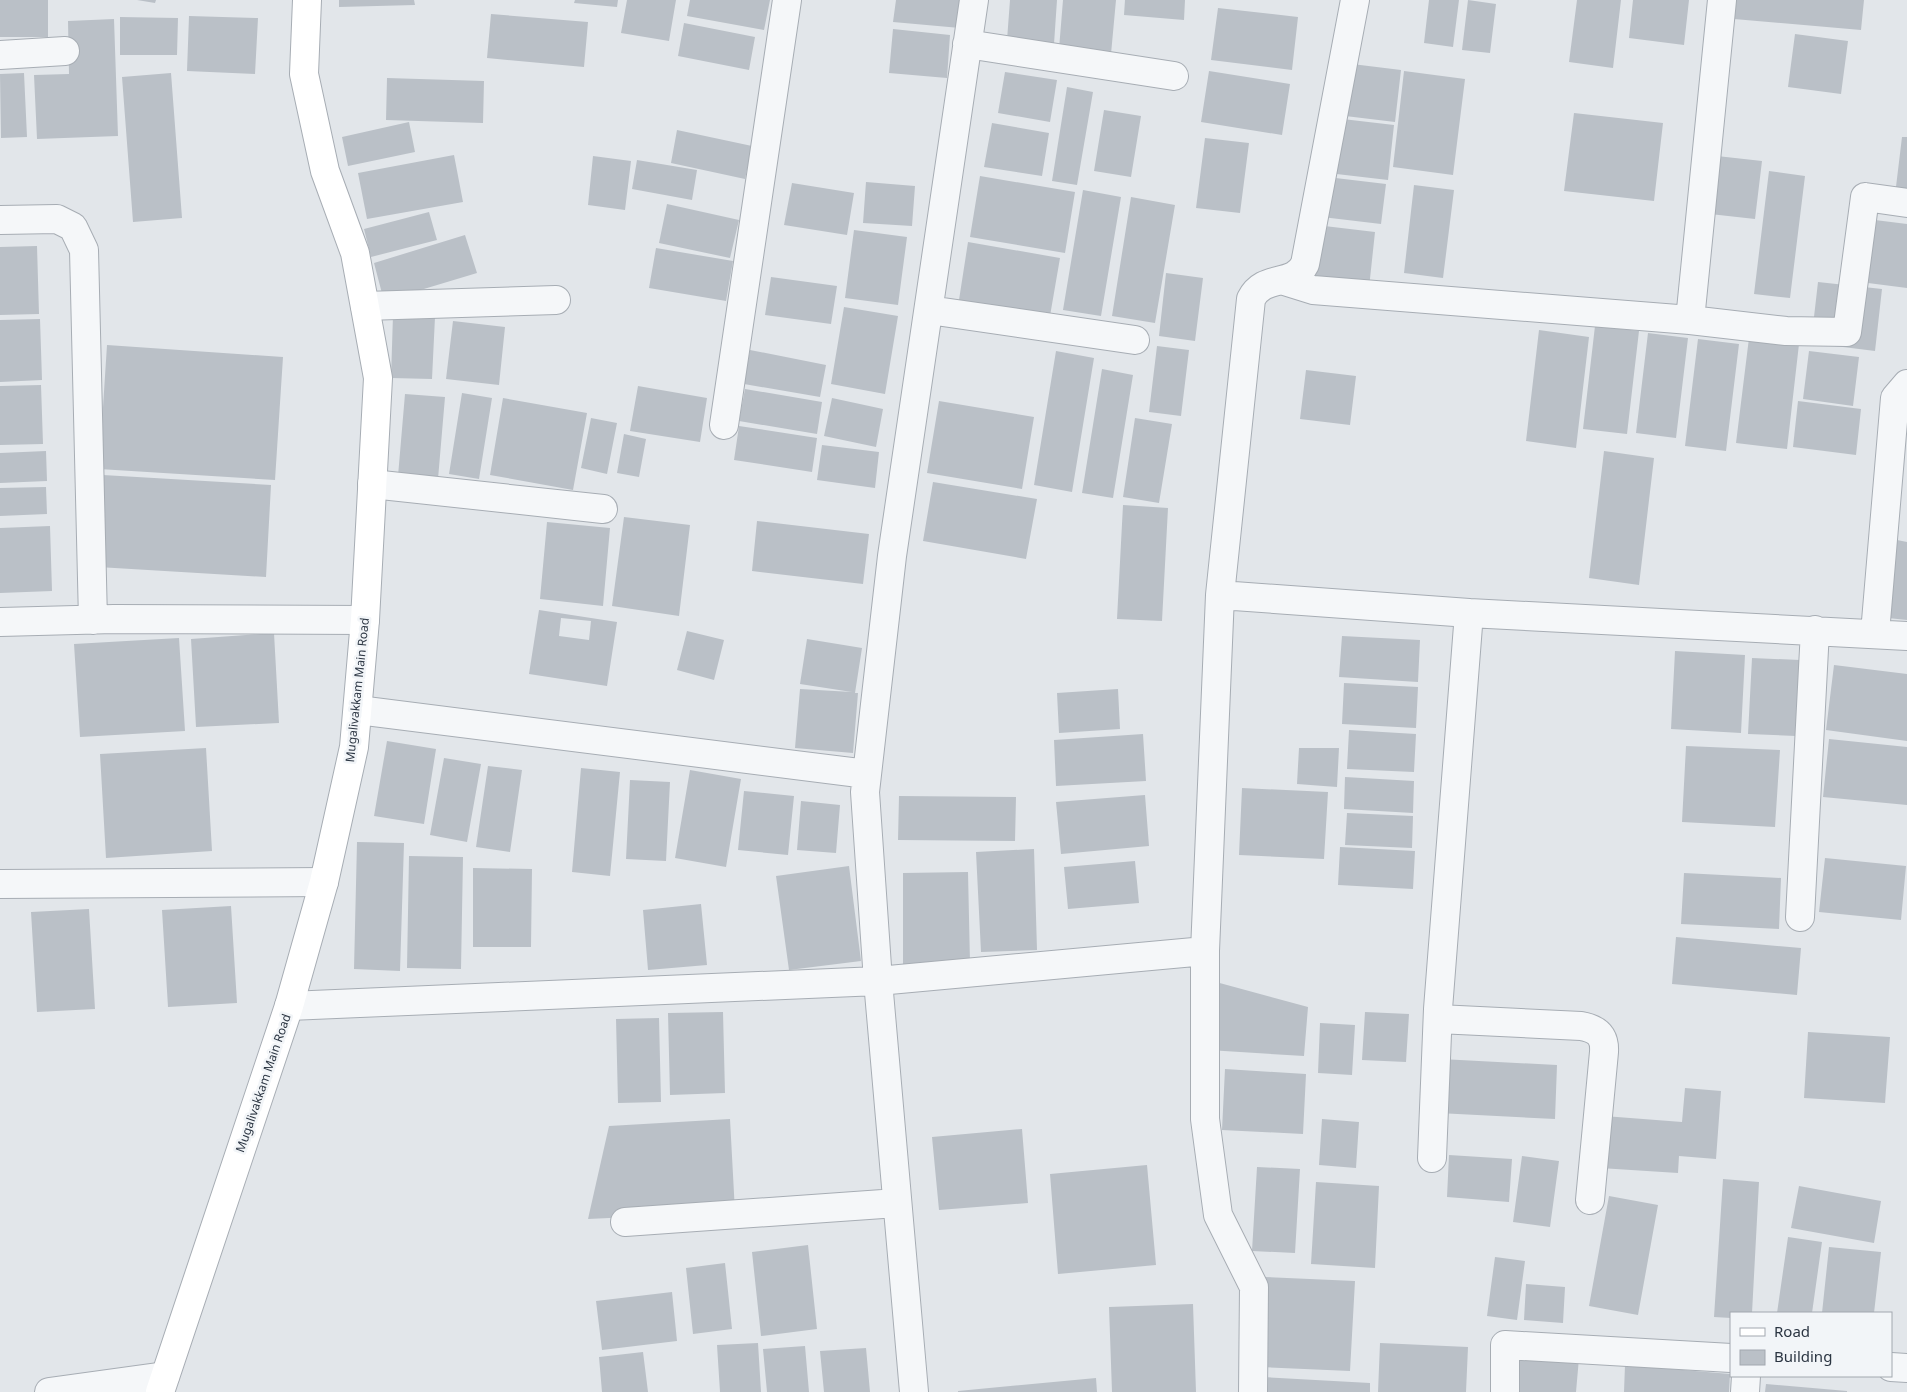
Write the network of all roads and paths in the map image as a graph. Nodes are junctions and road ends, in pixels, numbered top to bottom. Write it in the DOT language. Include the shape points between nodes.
graph roads {
  1 [pos="307,0"];
  2 [pos="787,0"];
  3 [pos="974,0"];
  4 [pos="1355,0"];
  5 [pos="1722,0"];
  6 [pos="967,44"];
  7 [pos="65,51"];
  8 [pos="0,55"];
  9 [pos="1174,76"];
  10 [pos="1907,203"];
  11 [pos="0,220"];
  12 [pos="1281,280"];
  13 [pos="556,300"];
  14 [pos="365,306"];
  15 [pos="929,310"];
  16 [pos="1690,320"];
  17 [pos="1135,340"];
  18 [pos="1907,384"];
  19 [pos="724,425"];
  20 [pos="372,484"];
  21 [pos="603,509"];
  22 [pos="1220,595"];
  23 [pos="1468,613"];
  24 [pos="94,620"];
  25 [pos="365,620"];
  26 [pos="0,622"];
  27 [pos="1815,630"];
  28 [pos="1875,633"];
  29 [pos="1907,636"];
  30 [pos="358,710"];
  31 [pos="867,774"];
  32 [pos="324,882"];
  33 [pos="0,884"];
  34 [pos="1800,917"];
  35 [pos="1205,951"];
  36 [pos="878,982"];
  37 [pos="289,1006"];
  38 [pos="1438,1019"];
  39 [pos="1432,1158"];
  40 [pos="1590,1200"];
  41 [pos="897,1203"];
  42 [pos="625,1222"];
  43 [pos="1907,1357"];
  44 [pos="1730,1358"];
  45 [pos="1892,1367"];
  46 [pos="1907,1368"];
  47 [pos="1746,1377"];
  48 [pos="162,1384"];
  49 [pos="49,1392"];
  50 [pos="914,1392"];
  51 [pos="1252,1392"];
  52 [pos="1505,1392"];
  53 [pos="1745,1392"];
  1 -- 14 [label="street, Mugalivakkam Main Road" via="304,74 325,171 355,253"];
  2 -- 19 [label="street"];
  3 -- 6 [label="street"];
  4 -- 12 [label="street" via="1305,264 1301,272"];
  5 -- 16 [label="street"];
  6 -- 9 [label="street"];
  6 -- 15 [label="street"];
  7 -- 8 [label="street"];
  10 -- 16 [label="street" via="1865,197 1848,332 1786,331"];
  11 -- 24 [label="street" via="57,219 73,227 84,250"];
  12 -- 16 [label="street" via="1314,290"];
  12 -- 22 [label="street" via="1263,285 1251,299"];
  13 -- 14 [label="street"];
  14 -- 20 [label="street, Mugalivakkam Main Road" via="378,378"];
  15 -- 17 [label="street"];
  15 -- 31 [label="street" via="892,556"];
  18 -- 28 [label="street" via="1895,398"];
  20 -- 21 [label="street"];
  20 -- 25 [label="street, Mugalivakkam Main Road"];
  22 -- 23 [label="street"];
  22 -- 35 [label="street"];
  23 -- 27 [label="street"];
  23 -- 38 [label="street"];
  24 -- 25 [label="street"];
  24 -- 26 [label="street"];
  25 -- 30 [label="street, Mugalivakkam Main Road"];
  27 -- 28 [label="street"];
  27 -- 34 [label="street"];
  28 -- 29 [label="street"];
  30 -- 31 [label="street"];
  30 -- 32 [label="street, Mugalivakkam Main Road" via="354,748"];
  31 -- 36 [label="street" via="865,792"];
  32 -- 33 [label="street"];
  32 -- 37 [label="street, Mugalivakkam Main Road"];
  35 -- 36 [label="street"];
  35 -- 51 [label="street" via="1205,1119 1218,1215 1254,1287"];
  36 -- 37 [label="street"];
  36 -- 41 [label="street"];
  37 -- 48 [label="street, Mugalivakkam Main Road"];
  38 -- 39 [label="street"];
  38 -- 40 [label="street" via="1581,1026 1600,1034 1604,1052"];
  41 -- 42 [label="street"];
  41 -- 50 [label="street"];
  43 -- 46 [label="street"];
  44 -- 52 [label="street" via="1505,1345"];
  45 -- 46 [label="street"];
  47 -- 53 [label="street"];
  48 -- 49 [label="street"];
}
